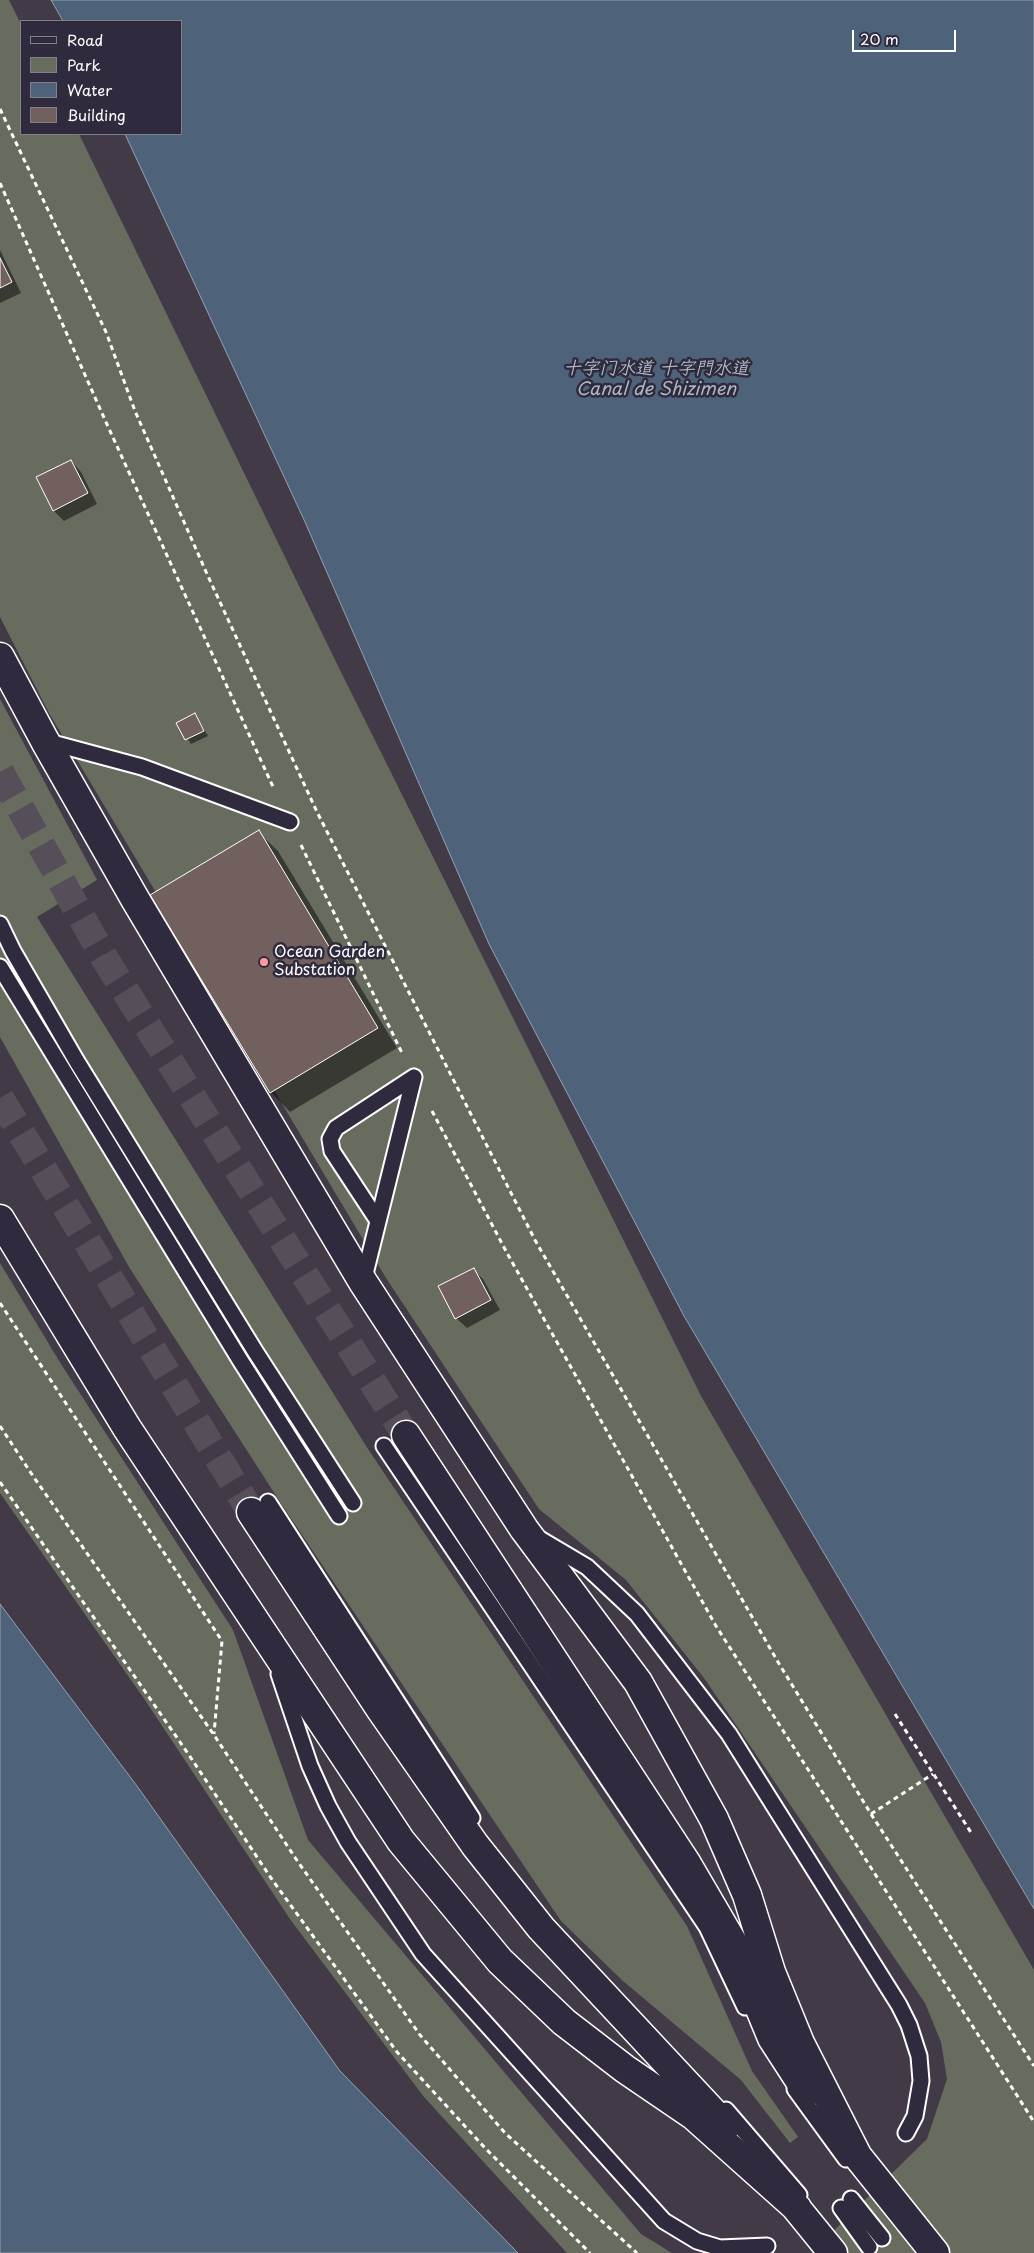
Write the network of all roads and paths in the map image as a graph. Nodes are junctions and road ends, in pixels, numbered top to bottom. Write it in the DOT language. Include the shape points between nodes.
graph roads {
  1 [pos="0,109"];
  2 [pos="0,182"];
  3 [pos="0,657"];
  4 [pos="45,741"];
  5 [pos="290,822"];
  6 [pos="0,924"];
  7 [pos="0,967"];
  8 [pos="414,1077"];
  9 [pos="0,1219"];
  10 [pos="378,1221"];
  11 [pos="363,1282"];
  12 [pos="0,1303"];
  13 [pos="0,1426"];
  14 [pos="395,1440"];
  15 [pos="0,1482"];
  16 [pos="353,1503"];
  17 [pos="259,1507"];
  18 [pos="339,1516"];
  19 [pos="524,1529"];
  20 [pos="270,1646"];
  21 [pos="895,1714"];
  22 [pos="214,1735"];
  23 [pos="933,1774"];
  24 [pos="871,1814"];
  25 [pos="972,1834"];
  26 [pos="1034,2066"];
  27 [pos="1034,2122"];
  28 [pos="906,2132"];
  29 [pos="852,2159"];
  30 [pos="846,2203"];
  31 [pos="801,2205"];
  32 [pos="875,2243"];
  33 [pos="767,2246"];
  34 [pos="590,2253"];
  35 [pos="637,2253"];
  36 [pos="833,2253"];
  37 [pos="847,2253"];
  38 [pos="923,2253"];
  39 [pos="935,2253"];
  1 -- 24 [label="path" via="106,332 135,411 317,812 535,1240 778,1662"];
  2 -- 5 [label="path" via="105,420"];
  3 -- 4 [label="main road"];
  4 -- 5 [label="lane" via="142,767"];
  4 -- 11 [label="main road" via="140,908"];
  5 -- 8 [label="path"];
  6 -- 16 [label="lane" via="76,1060 255,1351"];
  7 -- 18 [label="lane"];
  8 -- 10 [label="lane"];
  8 -- 10 [label="lane" via="336,1128 330,1139 332,1151"];
  8 -- 27 [label="path" via="507,1253 716,1626"];
  9 -- 20 [label="main road" via="127,1428"];
  10 -- 11 [label="lane"];
  11 -- 19 [label="main road"];
  12 -- 22 [label="path" via="222,1641"];
  13 -- 22 [label="path"];
  14 -- 29 [label="main road" via="687,1864 732,1941 772,2038"];
  15 -- 34 [label="path" via="271,1878 397,2052 485,2148"];
  17 -- 31 [label="main road" via="382,1710 475,1845 541,1928"];
  19 -- 28 [label="lane" via="587,1568 637,1614 734,1743 910,2025 919,2056 921,2081 915,2116"];
  19 -- 29 [label="main road" via="638,1682 714,1819 747,1895 771,1972"];
  20 -- 31 [label="main road" via="401,1841 500,1961 564,2022 694,2116"];
  20 -- 33 [label="lane" via="310,1766 328,1806 348,1842 423,1954 664,2221 697,2241 720,2248"];
  21 -- 23 [label="path"];
  22 -- 35 [label="path" via="420,2036 505,2133"];
  23 -- 24 [label="path"];
  23 -- 25 [label="path"];
  24 -- 26 [label="path"];
  29 -- 38 [label="lane"];
  29 -- 39 [label="main road"];
  30 -- 32 [label="lane"];
  31 -- 36 [label="main road"];
  31 -- 37 [label="lane"];
}
